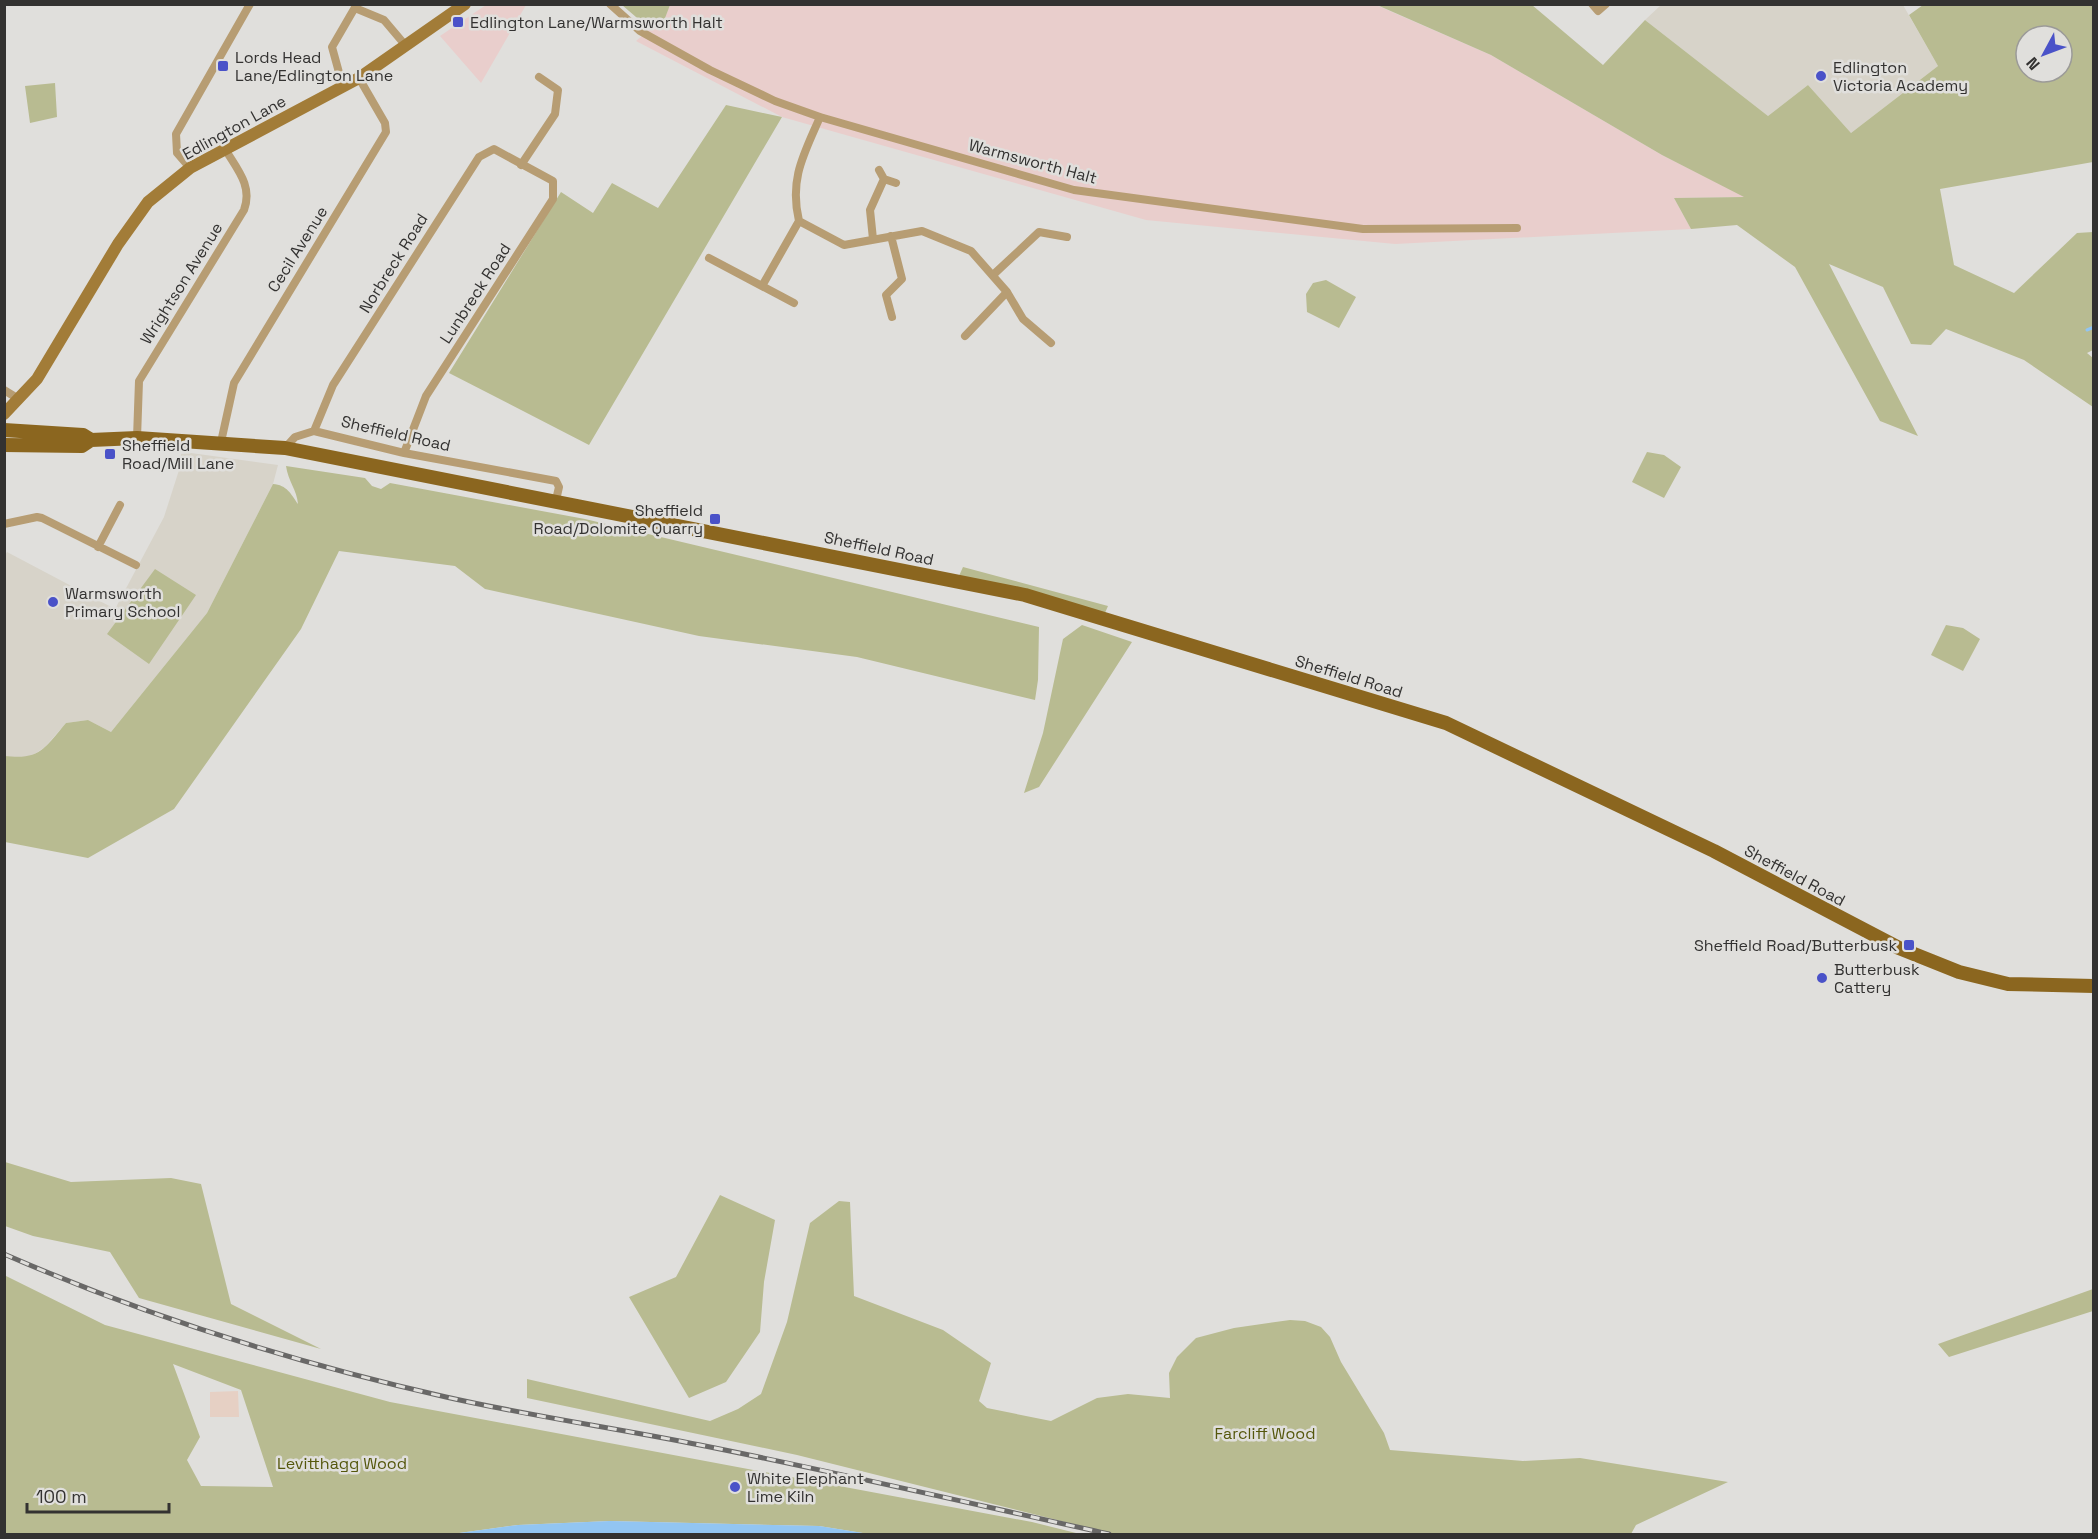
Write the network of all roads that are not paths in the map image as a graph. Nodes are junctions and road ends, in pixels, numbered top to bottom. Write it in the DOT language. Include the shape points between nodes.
graph roads {
  1 [pos="250,4"];
  2 [pos="465,4"];
  3 [pos="610,4"];
  4 [pos="1592,4"];
  5 [pos="1606,4"];
  6 [pos="356,6"];
  7 [pos="406,46"];
  8 [pos="539,77"];
  9 [pos="359,78"];
  10 [pos="343,87"];
  11 [pos="820,117"];
  12 [pos="225,149"];
  13 [pos="521,165"];
  14 [pos="190,168"];
  15 [pos="879,171"];
  16 [pos="884,179"];
  17 [pos="896,183"];
  18 [pos="799,220"];
  19 [pos="1517,228"];
  20 [pos="891,236"];
  21 [pos="1067,237"];
  22 [pos="873,239"];
  23 [pos="709,258"];
  24 [pos="993,275"];
  25 [pos="762,286"];
  26 [pos="1007,292"];
  27 [pos="794,303"];
  28 [pos="892,317"];
  29 [pos="965,336"];
  30 [pos="1051,342"];
  31 [pos="4,390"];
  32 [pos="17,398"];
  33 [pos="4,414"];
  34 [pos="4,430"];
  35 [pos="314,431"];
  36 [pos="136,438"];
  37 [pos="92,440"];
  38 [pos="221,442"];
  39 [pos="4,446"];
  40 [pos="285,448"];
  41 [pos="404,453"];
  42 [pos="556,500"];
  43 [pos="120,505"];
  44 [pos="4,524"];
  45 [pos="98,547"];
  46 [pos="135,565"];
  47 [pos="2094,986"];
  1 -- 14 [label="street" via="176,134 177,153"];
  2 -- 7 [label="main road, Edlington Lane"];
  3 -- 11 [label="street, Warmsworth Halt" via="640,31 710,70"];
  4 -- 5 [label="street" via="1598,11"];
  6 -- 7 [label="street" via="384,20"];
  6 -- 10 [label="street" via="332,47"];
  7 -- 9 [label="main road, Edlington Lane"];
  8 -- 13 [label="street" via="558,90 555,114"];
  9 -- 10 [label="main road, Edlington Lane"];
  9 -- 38 [label="street, Cecil Avenue" via="385,123 386,132 234,383"];
  10 -- 12 [label="main road, Edlington Lane"];
  11 -- 18 [label="street" via="797,171 794,200"];
  11 -- 19 [label="street, Warmsworth Halt" via="1074,190 1363,229"];
  12 -- 14 [label="main road, Edlington Lane"];
  12 -- 36 [label="street, Wrightson Avenue" via="247,186 248,199 139,381"];
  13 -- 35 [label="street, Norbreck Road" via="494,149 479,156 333,385"];
  13 -- 41 [label="street, Lunbreck Road" via="553,181 553,199 426,396"];
  14 -- 32 [label="main road, Edlington Lane" via="148,202 135,218 37,379"];
  15 -- 16 [label="street"];
  16 -- 17 [label="street"];
  16 -- 22 [label="street" via="870,210"];
  18 -- 22 [label="street" via="844,245"];
  18 -- 25 [label="street"];
  20 -- 22 [label="street"];
  20 -- 24 [label="street" via="922,231 971,250"];
  20 -- 28 [label="street" via="902,279 886,295"];
  21 -- 24 [label="street" via="1039,232"];
  23 -- 25 [label="street"];
  24 -- 26 [label="street"];
  25 -- 27 [label="street"];
  26 -- 29 [label="street"];
  26 -- 30 [label="street" via="1023,319"];
  31 -- 32 [label="street"];
  32 -- 33 [label="main road, Edlington Lane"];
  34 -- 37 [label="main road, Sheffield Road" via="83,435"];
  35 -- 40 [label="street" via="295,437"];
  35 -- 41 [label="street, Sheffield Road"];
  36 -- 37 [label="main road, Sheffield Road"];
  36 -- 38 [label="main road, Sheffield Road"];
  37 -- 39 [label="main road, Sheffield Road" via="82,446"];
  38 -- 40 [label="main road, Sheffield Road"];
  40 -- 42 [label="main road, Sheffield Road"];
  41 -- 42 [label="street, Sheffield Road" via="556,481"];
  42 -- 47 [label="main road, Sheffield Road" via="1026,595 1446,723 1714,851 1899,948 1959,972 2008,984"];
  43 -- 45 [label="street"];
  44 -- 45 [label="street" via="37,517"];
  45 -- 46 [label="street"];
}
